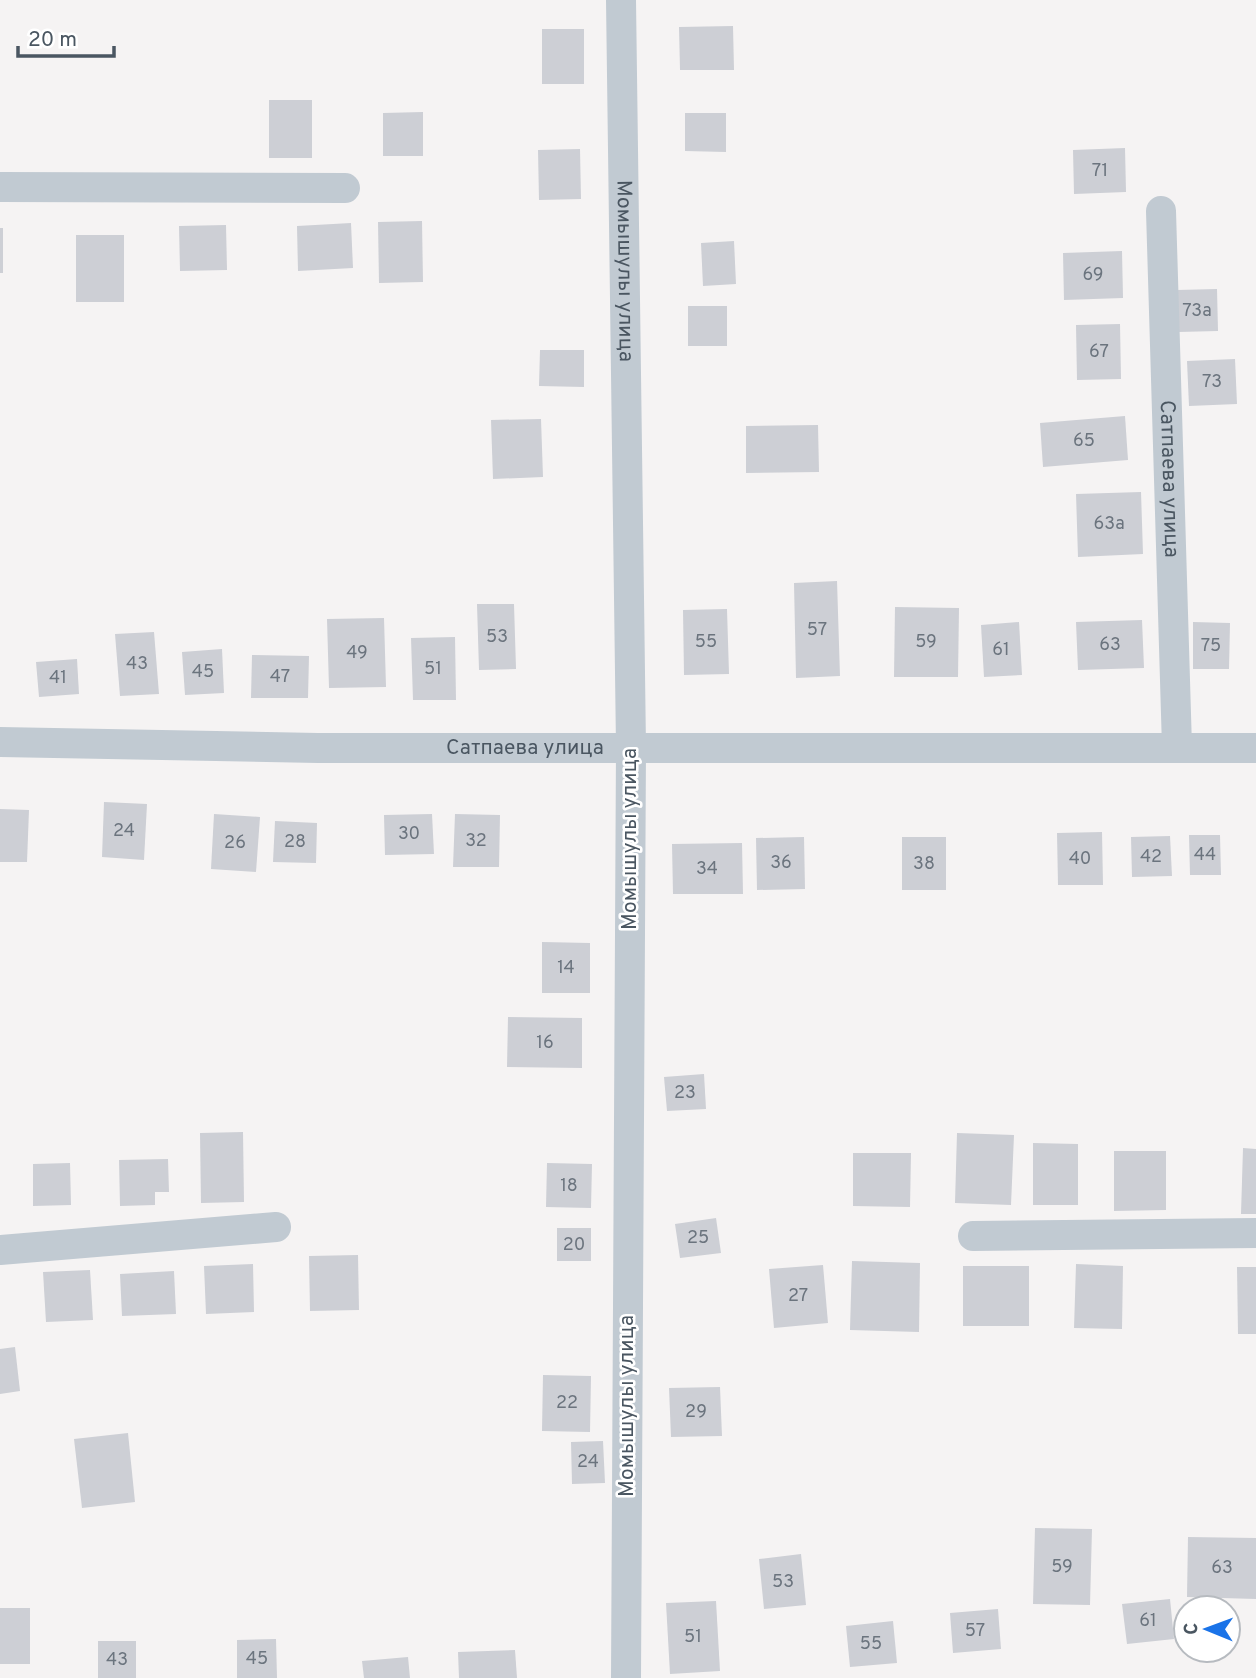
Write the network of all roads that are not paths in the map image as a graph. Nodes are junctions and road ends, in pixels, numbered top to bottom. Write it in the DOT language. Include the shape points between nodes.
graph roads {
  1 [pos="621,0"];
  2 [pos="0,187"];
  3 [pos="345,188"];
  4 [pos="1161,211"];
  5 [pos="0,742"];
  6 [pos="631,747"];
  7 [pos="1177,747"];
  8 [pos="1256,748"];
  9 [pos="276,1227"];
  10 [pos="1256,1233"];
  11 [pos="973,1236"];
  12 [pos="0,1250"];
  13 [pos="626,1678"];
  1 -- 6 [label="street, Момышулы улица"];
  2 -- 3 [label="street"];
  4 -- 7 [label="street, Сатпаева улица"];
  5 -- 6 [label="street, Сатпаева улица"];
  6 -- 7 [label="street, Сатпаева улица"];
  6 -- 13 [label="street, Момышулы улица"];
  7 -- 8 [label="street, Сатпаева улица"];
  9 -- 12 [label="street"];
  10 -- 11 [label="street"];
}
